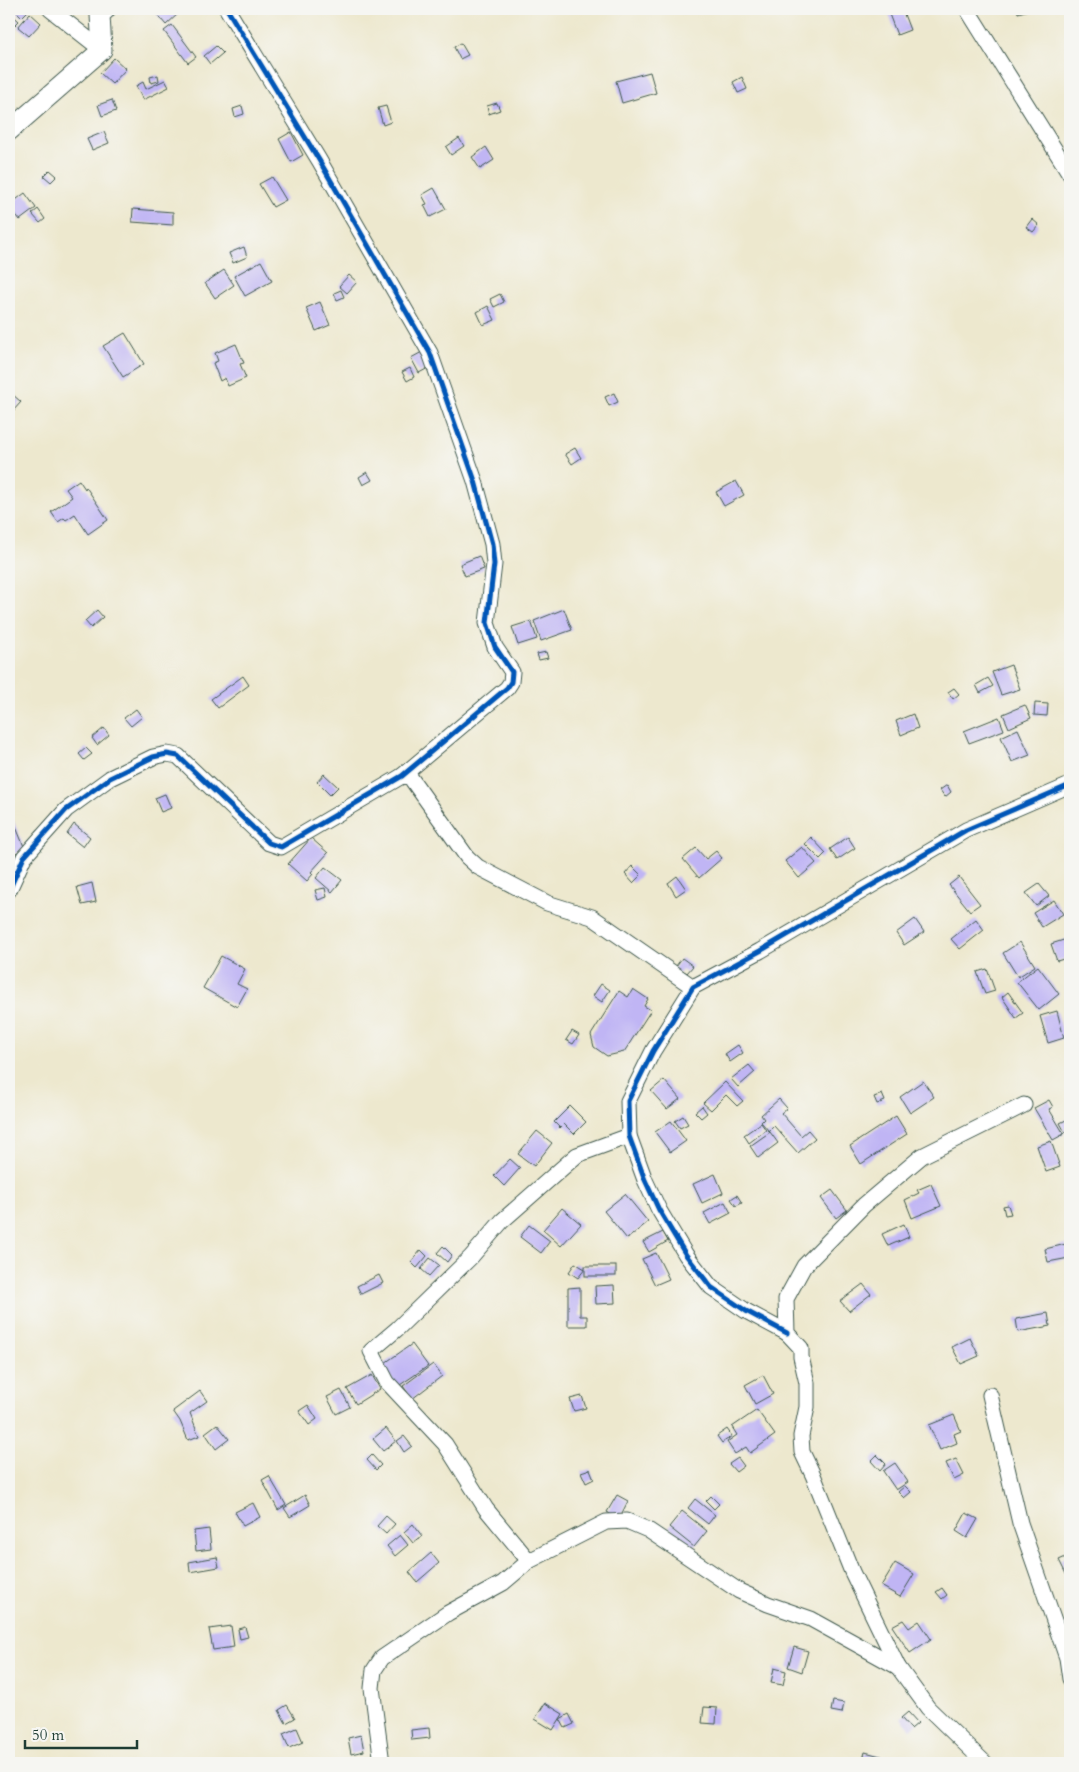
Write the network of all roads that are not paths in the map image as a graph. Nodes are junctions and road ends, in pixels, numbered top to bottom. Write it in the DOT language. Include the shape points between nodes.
graph roads {
  1 [pos="50,9"];
  2 [pos="106,9"];
  3 [pos="227,9"];
  4 [pos="967,9"];
  5 [pos="102,50"];
  6 [pos="9,131"];
  7 [pos="1070,174"];
  8 [pos="402,776"];
  9 [pos="1070,785"];
  10 [pos="9,890"];
  11 [pos="693,987"];
  12 [pos="1024,1105"];
  13 [pos="629,1136"];
  14 [pos="787,1333"];
  15 [pos="990,1395"];
  16 [pos="529,1560"];
  17 [pos="898,1668"];
  18 [pos="1070,1679"];
  19 [pos="382,1763"];
  20 [pos="985,1763"];
  1 -- 5 [label="street"];
  2 -- 5 [label="street" via="100,15"];
  3 -- 8 [label="street" via="430,353 475,481 492,544 494,564 487,623 495,647 512,672 512,682"];
  4 -- 7 [label="street"];
  5 -- 6 [label="street"];
  8 -- 10 [label="street" via="281,846 270,843 178,756 153,757 110,778 66,810 24,857"];
  8 -- 11 [label="street" via="410,777 467,857 478,867 547,903 592,917"];
  9 -- 11 [label="street" via="966,830"];
  11 -- 13 [label="street" via="653,1051 628,1101"];
  12 -- 14 [label="street" via="922,1156 864,1205 804,1266 786,1298"];
  13 -- 14 [label="street" via="659,1210 686,1255 711,1287"];
  13 -- 16 [label="street" via="577,1155 502,1221 471,1257 371,1351 387,1382 445,1444 486,1509"];
  14 -- 17 [label="street" via="801,1348 807,1383 802,1452 852,1572"];
  15 -- 18 [label="street" via="1020,1523 1067,1658"];
  16 -- 17 [label="street" via="606,1522 627,1521 648,1530 739,1592 811,1619"];
  16 -- 19 [label="street" via="503,1584 448,1613 382,1658 374,1670 372,1688"];
  17 -- 20 [label="street" via="928,1708"];
}
